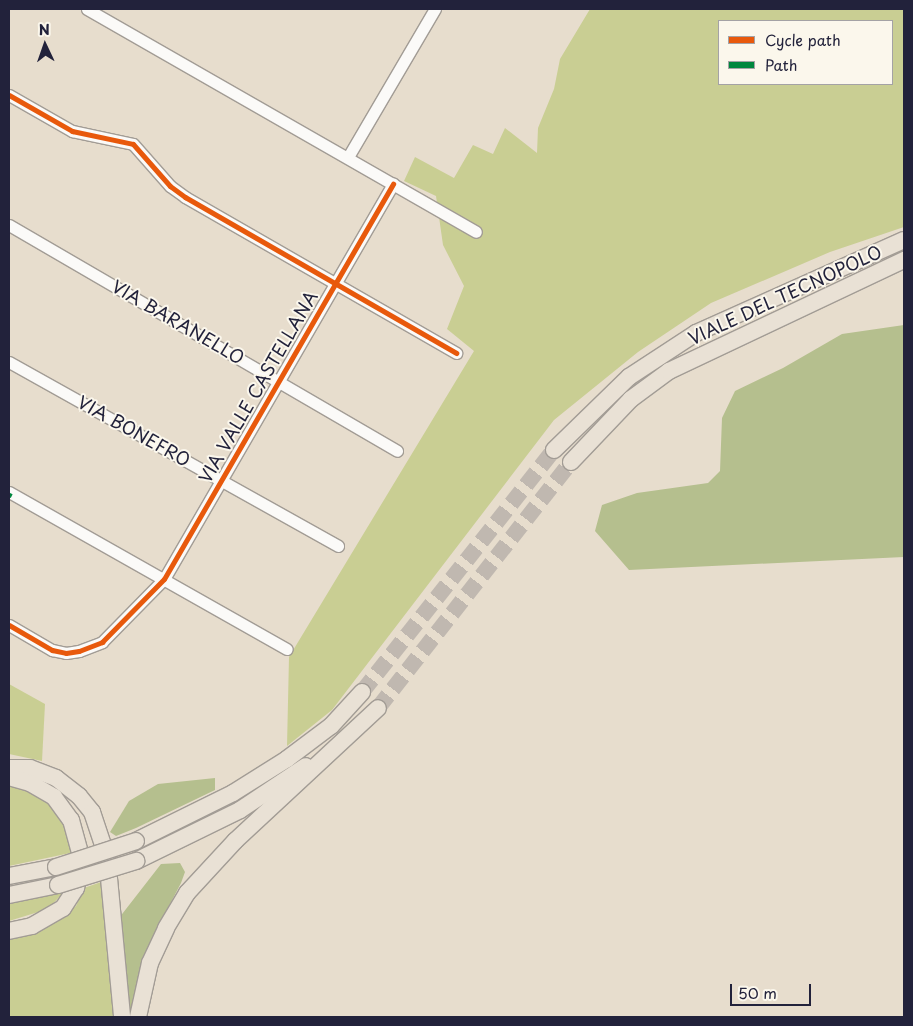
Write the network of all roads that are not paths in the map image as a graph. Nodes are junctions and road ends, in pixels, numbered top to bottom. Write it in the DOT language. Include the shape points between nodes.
graph roads {
  1 [pos="87,9"];
  2 [pos="435,9"];
  3 [pos="9,95"];
  4 [pos="348,157"];
  5 [pos="393,184"];
  6 [pos="9,225"];
  7 [pos="476,232"];
  8 [pos="904,240"];
  9 [pos="904,260"];
  10 [pos="335,282"];
  11 [pos="456,353"];
  12 [pos="9,362"];
  13 [pos="280,380"];
  14 [pos="554,450"];
  15 [pos="397,451"];
  16 [pos="571,462"];
  17 [pos="221,479"];
  18 [pos="9,492"];
  19 [pos="338,546"];
  20 [pos="164,579"];
  21 [pos="9,625"];
  22 [pos="287,649"];
  23 [pos="362,692"];
  24 [pos="378,708"];
  25 [pos="347,740"];
  26 [pos="9,768"];
  27 [pos="9,778"];
  28 [pos="9,876"];
  29 [pos="9,895"];
  30 [pos="9,931"];
  31 [pos="122,1017"];
  32 [pos="138,1017"];
  1 -- 4 [label="street"];
  2 -- 4 [label="street"];
  3 -- 10 [label="street" via="75,132 134,144 172,188"];
  4 -- 5 [label="street"];
  5 -- 7 [label="street"];
  5 -- 10 [label="street, VIA VALLE CASTELLANA"];
  6 -- 13 [label="street, VIA BARANELLO"];
  8 -- 14 [label="highway, VIALE DEL TECNOPOLO" via="696,333 629,376"];
  9 -- 16 [label="highway, VIALE DEL TECNOPOLO" via="668,371 631,399"];
  10 -- 11 [label="street"];
  10 -- 13 [label="street, VIA VALLE CASTELLANA"];
  12 -- 17 [label="street, VIA BONEFRO"];
  13 -- 15 [label="street, VIA BARANELLO"];
  13 -- 17 [label="street, VIA VALLE CASTELLANA"];
  17 -- 19 [label="street, VIA BONEFRO"];
  17 -- 20 [label="street, VIA VALLE CASTELLANA"];
  18 -- 20 [label="street"];
  20 -- 21 [label="street, VIA VALLE CASTELLANA" via="102,642 73,653 52,650"];
  20 -- 22 [label="street"];
  23 -- 28 [label="highway, bridge" via="331,726 233,793 136,842 56,867"];
  24 -- 25 [label="highway"];
  25 -- 29 [label="highway, bridge" via="240,810 136,861 58,885"];
  25 -- 32 [label="highway" via="235,841 186,893 150,963"];
  26 -- 31 [label="highway" via="30,768 56,778 79,796 92,812 107,857"];
  27 -- 30 [label="highway" via="30,783 54,797 71,820 82,860 76,888 63,908 32,926"];
}
